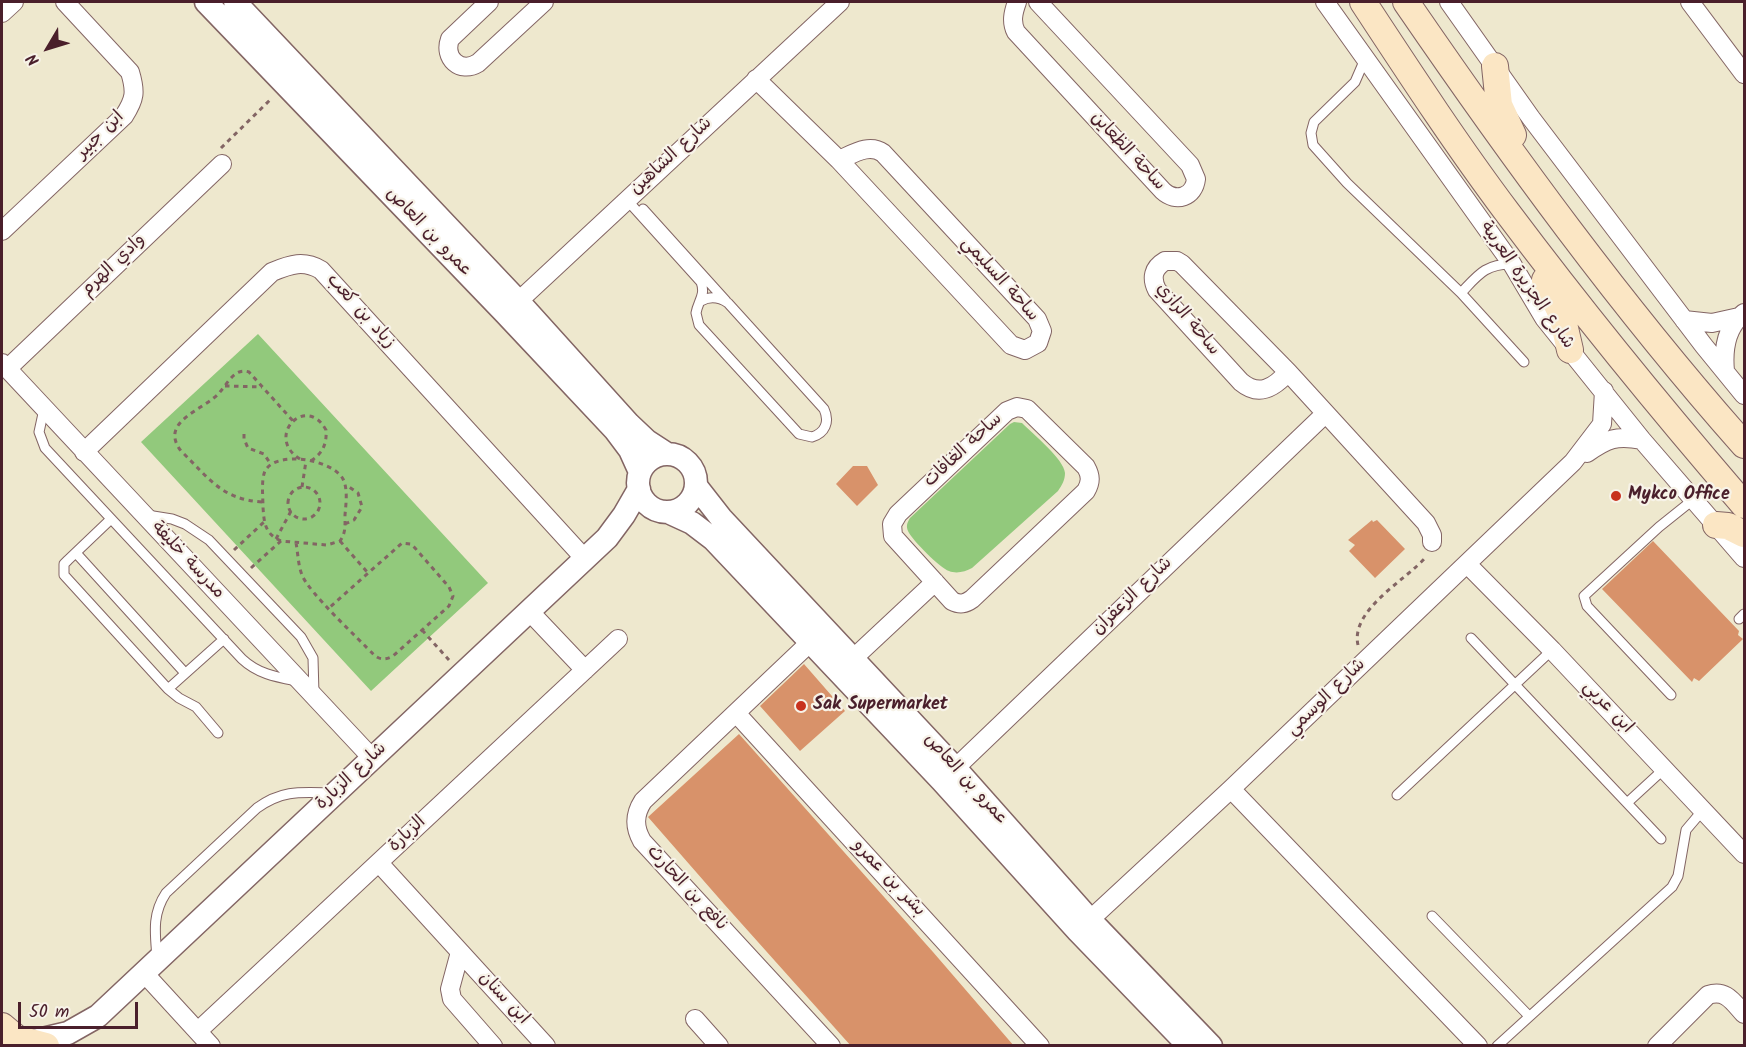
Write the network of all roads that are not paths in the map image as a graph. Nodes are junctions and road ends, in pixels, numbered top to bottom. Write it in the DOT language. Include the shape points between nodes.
graph roads {
  1 [pos="14,2"];
  2 [pos="65,2"];
  3 [pos="206,2"];
  4 [pos="235,2"];
  5 [pos="489,2"];
  6 [pos="544,2"];
  7 [pos="840,2"];
  8 [pos="1017,2"];
  9 [pos="1038,2"];
  10 [pos="1324,2"];
  11 [pos="1363,2"];
  12 [pos="1406,2"];
  13 [pos="1690,2"];
  14 [pos="1453,5"];
  15 [pos="2,13"];
  16 [pos="1739,55"];
  17 [pos="1365,59"];
  18 [pos="1495,66"];
  19 [pos="1744,74"];
  20 [pos="756,79"];
  21 [pos="839,160"];
  22 [pos="222,164"];
  23 [pos="1531,179"];
  24 [pos="629,197"];
  25 [pos="1507,212"];
  26 [pos="2,231"];
  27 [pos="1512,264"];
  28 [pos="1461,293"];
  29 [pos="701,302"];
  30 [pos="728,303"];
  31 [pos="512,307"];
  32 [pos="1742,315"];
  33 [pos="1684,320"];
  34 [pos="1570,350"];
  35 [pos="1524,362"];
  36 [pos="4,366"];
  37 [pos="1725,371"];
  38 [pos="1288,372"];
  39 [pos="1604,392"];
  40 [pos="1744,395"];
  41 [pos="44,409"];
  42 [pos="1325,414"];
  43 [pos="1641,440"];
  44 [pos="1744,445"];
  45 [pos="84,452"];
  46 [pos="667,454"];
  47 [pos="1573,462"];
  48 [pos="639,481"];
  49 [pos="696,486"];
  50 [pos="1694,499"];
  51 [pos="1744,505"];
  52 [pos="664,512"];
  53 [pos="143,515"];
  54 [pos="111,519"];
  55 [pos="1716,525"];
  56 [pos="1744,534"];
  57 [pos="607,538"];
  58 [pos="1432,542"];
  59 [pos="76,553"];
  60 [pos="1744,558"];
  61 [pos="585,559"];
  62 [pos="1467,564"];
  63 [pos="935,582"];
  64 [pos="530,612"];
  65 [pos="817,635"];
  66 [pos="1471,638"];
  67 [pos="224,639"];
  68 [pos="618,639"];
  69 [pos="1552,650"];
  70 [pos="846,665"];
  71 [pos="585,670"];
  72 [pos="185,673"];
  73 [pos="300,682"];
  74 [pos="1515,684"];
  75 [pos="168,689"];
  76 [pos="1671,694"];
  77 [pos="314,696"];
  78 [pos="736,713"];
  79 [pos="218,733"];
  80 [pos="372,759"];
  81 [pos="1664,769"];
  82 [pos="948,774"];
  83 [pos="1231,789"];
  84 [pos="335,794"];
  85 [pos="1397,795"];
  86 [pos="1627,803"];
  87 [pos="1703,810"];
  88 [pos="1661,839"];
  89 [pos="1744,854"];
  90 [pos="379,862"];
  91 [pos="1432,916"];
  92 [pos="1084,925"];
  93 [pos="460,952"];
  94 [pos="151,967"];
  95 [pos="1744,1014"];
  96 [pos="98,1016"];
  97 [pos="1529,1016"];
  98 [pos="695,1019"];
  99 [pos="198,1031"];
  100 [pos="23,1040"];
  101 [pos="1198,1043"];
  102 [pos="1040,1045"];
  103 [pos="81,1046"];
  104 [pos="212,1046"];
  105 [pos="493,1046"];
  106 [pos="546,1046"];
  107 [pos="719,1046"];
  108 [pos="831,1046"];
  109 [pos="1478,1046"];
  110 [pos="1497,1046"];
  111 [pos="1657,1046"];
  1 -- 15 [label="street"];
  2 -- 26 [label="street, ابن جبير" via="130,72 135,87 133,103 124,116"];
  3 -- 31 [label="street, عمرو بن العاص"];
  4 -- 31 [label="street, عمرو بن العاص"];
  5 -- 6 [label="street" via="450,39 450,56 460,66 478,63"];
  7 -- 20 [label="street, شارع الشاهين"];
  8 -- 9 [label="street, ساحة الظعاين" via="1012,17 1016,32 1162,191 1174,198 1187,195 1195,184 1193,170"];
  10 -- 17 [label="street, شارع الجزيرة العربية"];
  11 -- 25 [label="main road, شارع الجزيرة العربية"];
  12 -- 23 [label="main road"];
  13 -- 16 [label="street"];
  14 -- 18 [label="street"];
  16 -- 19 [label="street"];
  17 -- 27 [label="street, شارع الجزيرة العربية"];
  17 -- 28 [label="lane" via="1355,82 1314,122 1313,145"];
  18 -- 23 [label="main road" via="1499,105"];
  18 -- 33 [label="street"];
  20 -- 21 [label="street, ساحة السليمي"];
  20 -- 24 [label="street, شارع الشاهين"];
  21 -- 21 [label="street, ساحة السليمي" via="1011,345 1025,350 1038,344 1042,331 1037,319 883,153 866,149"];
  22 -- 36 [label="street, وادي الهرم"];
  23 -- 44 [label="main road"];
  24 -- 29 [label="lane" via="701,282"];
  24 -- 30 [label="lane"];
  24 -- 31 [label="street, شارع الشاهين"];
  25 -- 34 [label="main road" via="1520,243 1557,301"];
  25 -- 51 [label="main road, شارع الجزيرة العربية"];
  27 -- 28 [label="lane" via="1483,270"];
  27 -- 34 [label="street, شارع الجزيرة العربية"];
  28 -- 35 [label="lane"];
  29 -- 30 [label="lane" via="712,297"];
  29 -- 30 [label="lane" via="696,313 699,325 796,431 807,437 820,434 827,422 824,409"];
  31 -- 46 [label="street, عمرو بن العاص" via="629,424"];
  31 -- 48 [label="street, عمرو بن العاص" via="623,440"];
  32 -- 33 [label="street" via="1712,323"];
  32 -- 37 [label="street" via="1726,343"];
  33 -- 37 [label="street"];
  34 -- 39 [label="street, شارع الجزيرة العربية"];
  36 -- 41 [label="street, مدرسة خليفة"];
  37 -- 40 [label="street"];
  38 -- 38 [label="street, ساحة الرازي" via="1182,264 1165,261 1156,268 1153,280 1157,290 1246,386 1267,390"];
  38 -- 42 [label="street, ساحة الرازي"];
  39 -- 43 [label="street, شارع الجزيرة العربية"];
  39 -- 47 [label="street, شارع الوسمي" via="1602,424"];
  41 -- 45 [label="street, مدرسة خليفة"];
  41 -- 54 [label="lane" via="40,424 45,448"];
  42 -- 58 [label="street, ساحة الرازي" via="1426,523"];
  42 -- 82 [label="street, شارع الزعفران"];
  43 -- 47 [label="street, شارع الوسمي" via="1610,439"];
  43 -- 50 [label="street, شارع الجزيرة العربية"];
  45 -- 53 [label="street, مدرسة خليفة"];
  45 -- 61 [label="street, زياد بن كعب" via="272,272 298,262 311,264 321,270"];
  46 -- 48 [label="street" via="651,459"];
  46 -- 49 [label="street" via="688,464"];
  47 -- 62 [label="street, شارع الوسمي"];
  48 -- 52 [label="street" via="646,503"];
  48 -- 57 [label="street, شارع الزبارة" via="624,515"];
  49 -- 52 [label="street" via="684,507"];
  49 -- 65 [label="street, عمرو بن العاص"];
  50 -- 55 [label="street, شارع الجزيرة العربية"];
  50 -- 76 [label="lane" via="1584,596 1587,606"];
  52 -- 57 [label="street, شارع الزبارة"];
  52 -- 65 [label="street, عمرو بن العاص" via="703,530"];
  53 -- 73 [label="street, مدرسة خليفة"];
  53 -- 77 [label="lane" via="185,524 209,540 306,643 314,667"];
  54 -- 59 [label="lane"];
  54 -- 67 [label="lane"];
  55 -- 56 [label="main road"];
  55 -- 60 [label="street, شارع الجزيرة العربية"];
  57 -- 61 [label="street, شارع الزبارة"];
  59 -- 72 [label="lane"];
  59 -- 75 [label="lane" via="64,564 66,580"];
  61 -- 64 [label="street, شارع الزبارة"];
  62 -- 69 [label="street, ابن عربي"];
  62 -- 83 [label="street, شارع الوسمي"];
  63 -- 63 [label="street, ساحة الغافات" via="952,601 968,603 1086,491 1090,479 1086,467 1027,409 1007,411 894,519 893,536"];
  63 -- 70 [label="street"];
  64 -- 71 [label="street"];
  64 -- 80 [label="street, شارع الزبارة"];
  65 -- 70 [label="street, عمرو بن العاص"];
  65 -- 78 [label="street, نافع بن الحارث"];
  66 -- 74 [label="lane"];
  67 -- 72 [label="lane"];
  67 -- 73 [label="lane" via="256,670"];
  68 -- 71 [label="street, الزبارة"];
  69 -- 74 [label="lane"];
  69 -- 81 [label="street, ابن عربي"];
  70 -- 82 [label="street, عمرو بن العاص"];
  71 -- 90 [label="street, الزبارة"];
  72 -- 75 [label="lane"];
  73 -- 77 [label="street, مدرسة خليفة"];
  74 -- 85 [label="lane"];
  74 -- 86 [label="lane"];
  75 -- 79 [label="lane" via="196,707"];
  77 -- 80 [label="street, مدرسة خليفة"];
  78 -- 102 [label="street, بشر بن عمرو"];
  78 -- 108 [label="street, نافع بن الحارث" via="643,801 636,814 636,828 642,841"];
  80 -- 84 [label="street, شارع الزبارة"];
  81 -- 86 [label="lane"];
  81 -- 87 [label="street, ابن عربي"];
  82 -- 92 [label="street, عمرو بن العاص"];
  83 -- 92 [label="street, شارع الوسمي"];
  83 -- 109 [label="street"];
  84 -- 94 [label="street, شارع الزبارة"];
  84 -- 94 [label="lane" via="282,794 256,808 166,893 155,917"];
  86 -- 88 [label="lane"];
  87 -- 89 [label="street, ابن عربي"];
  87 -- 97 [label="lane" via="1686,830 1676,882"];
  90 -- 93 [label="street, ابن سنان"];
  90 -- 99 [label="street, الزبارة"];
  91 -- 97 [label="lane"];
  92 -- 101 [label="street, عمرو بن العاص"];
  93 -- 105 [label="street, ابن سنان" via="450,989 452,999"];
  93 -- 106 [label="street, ابن سنان"];
  94 -- 96 [label="street, شارع الزبارة"];
  94 -- 99 [label="street"];
  95 -- 111 [label="street" via="1726,995 1708,995"];
  96 -- 100 [label="street, شارع الزبارة" via="68,1033"];
  96 -- 103 [label="street, شارع الزبارة"];
  97 -- 110 [label="lane"];
  98 -- 107 [label="street"];
  99 -- 104 [label="street"];
}
